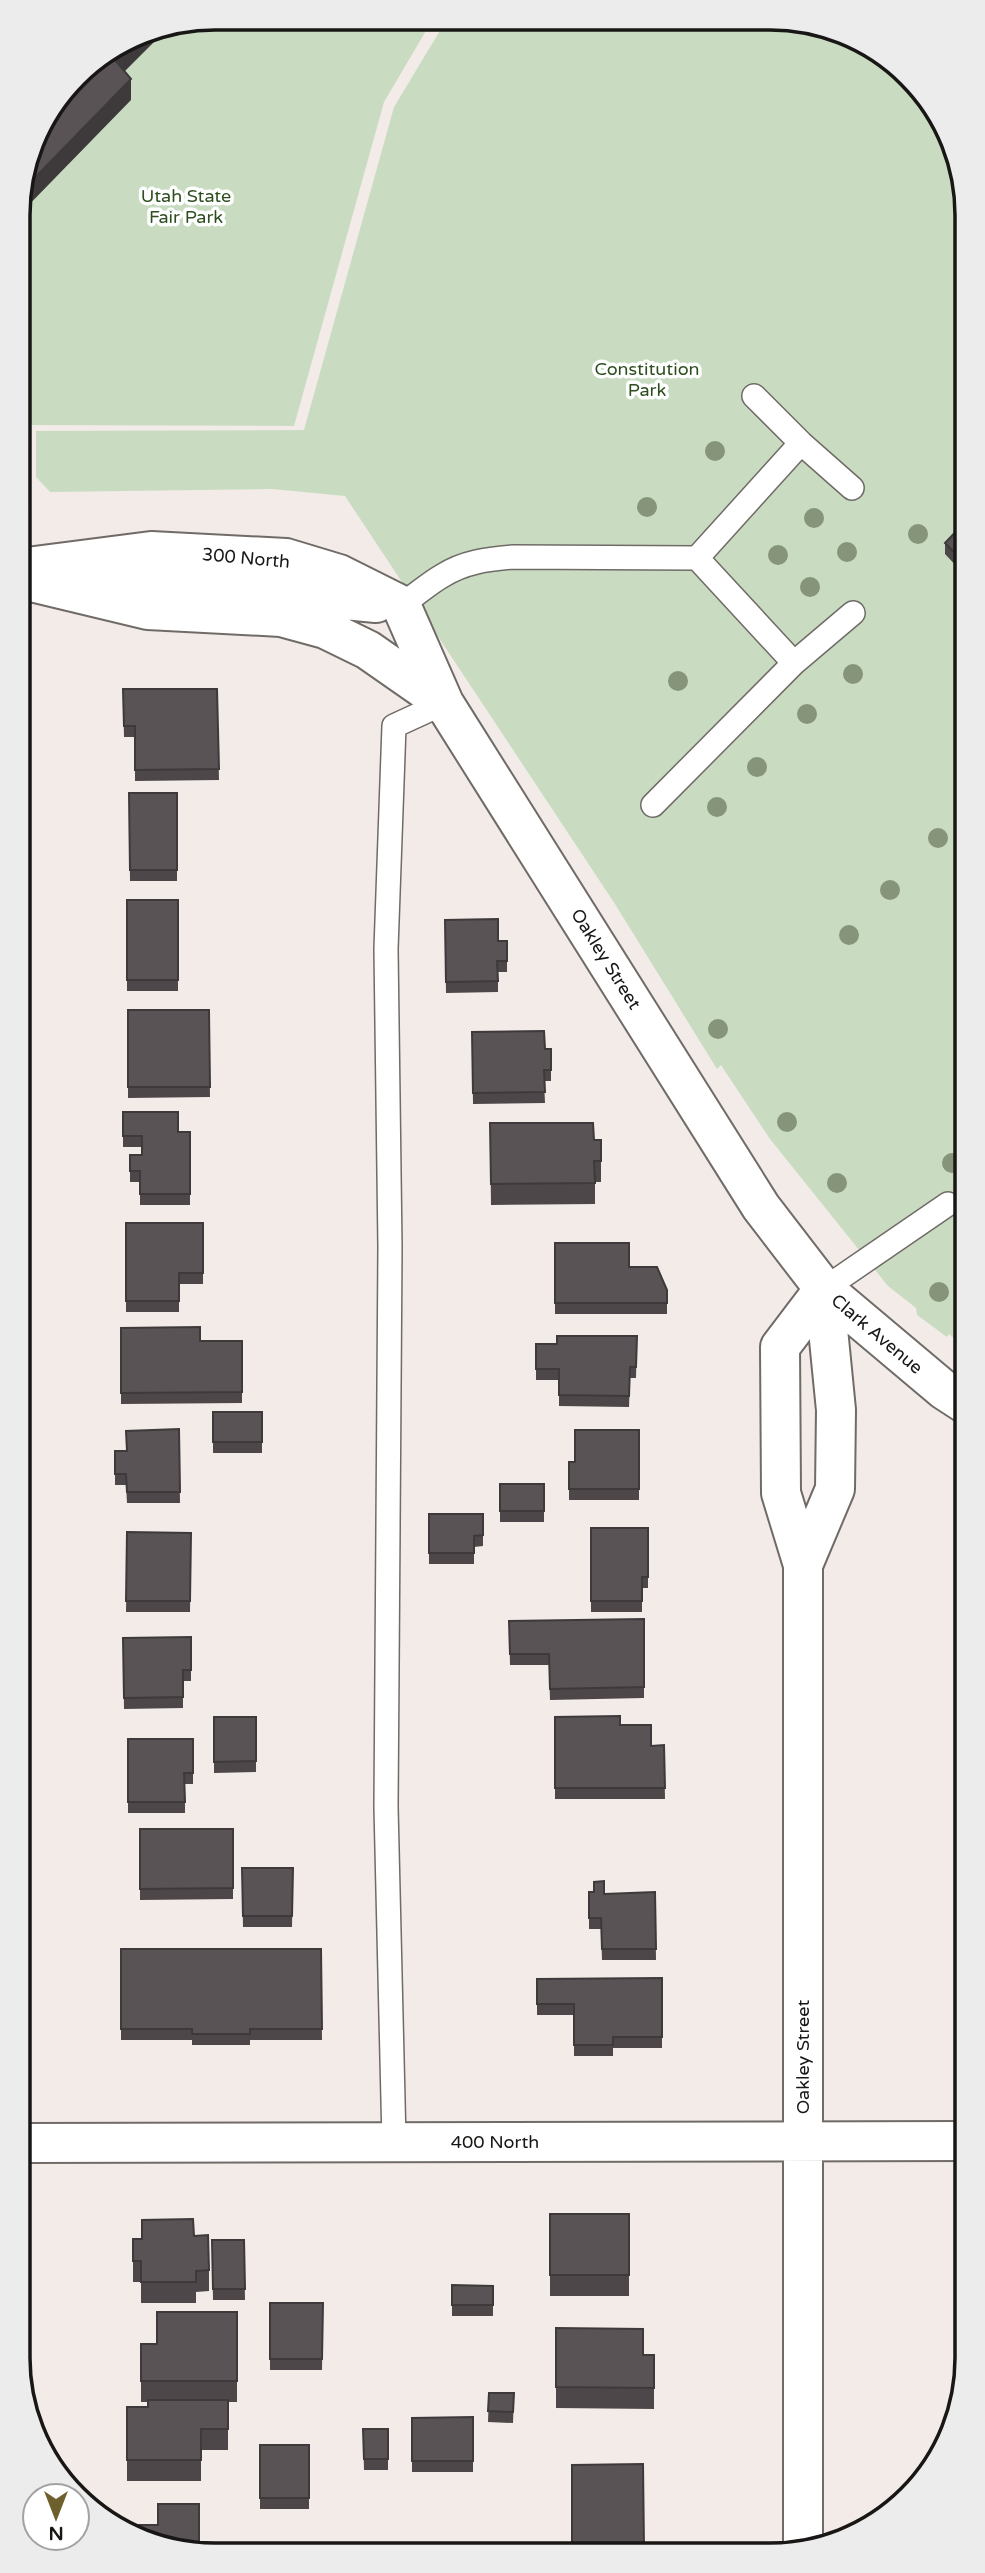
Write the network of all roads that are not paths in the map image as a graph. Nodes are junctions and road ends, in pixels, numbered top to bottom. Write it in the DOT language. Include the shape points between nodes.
graph roads {
  1 [pos="754,396"];
  2 [pos="801,443"];
  3 [pos="852,488"];
  4 [pos="697,558"];
  5 [pos="30,567"];
  6 [pos="30,576"];
  7 [pos="30,579"];
  8 [pos="401,605"];
  9 [pos="853,612"];
  10 [pos="794,663"];
  11 [pos="444,703"];
  12 [pos="653,805"];
  13 [pos="948,1205"];
  14 [pos="824,1289"];
  15 [pos="955,1397"];
  16 [pos="803,1565"];
  17 [pos="803,2141"];
  18 [pos="955,2141"];
  19 [pos="394,2142"];
  20 [pos="30,2143"];
  21 [pos="803,2540"];
  1 -- 2 [label="lane"];
  2 -- 3 [label="lane"];
  2 -- 4 [label="lane"];
  4 -- 8 [label="lane" via="488,559 442,576"];
  4 -- 10 [label="lane"];
  5 -- 8 [label="street, 300 North" via="151,551 286,558 339,575"];
  6 -- 8 [label="street" via="148,581"];
  7 -- 11 [label="street, Oakley Street" via="148,610 281,617 325,629 368,650"];
  8 -- 11 [label="street"];
  9 -- 10 [label="lane"];
  10 -- 12 [label="lane"];
  11 -- 14 [label="street, Oakley Street" via="761,1207"];
  11 -- 19 [label="lane" via="394,726 389,855 386,1807"];
  13 -- 14 [label="lane"];
  14 -- 15 [label="street, Clark Avenue"];
  14 -- 16 [label="street, Oakley Street" via="836,1410 835,1489"];
  14 -- 16 [label="street, Oakley Street" via="780,1347 781,1493"];
  16 -- 17 [label="street, Oakley Street"];
  17 -- 18 [label="street, 400 North"];
  17 -- 19 [label="street, 400 North"];
  17 -- 21 [label="street, Oakley Street"];
  19 -- 20 [label="street, 400 North"];
}
